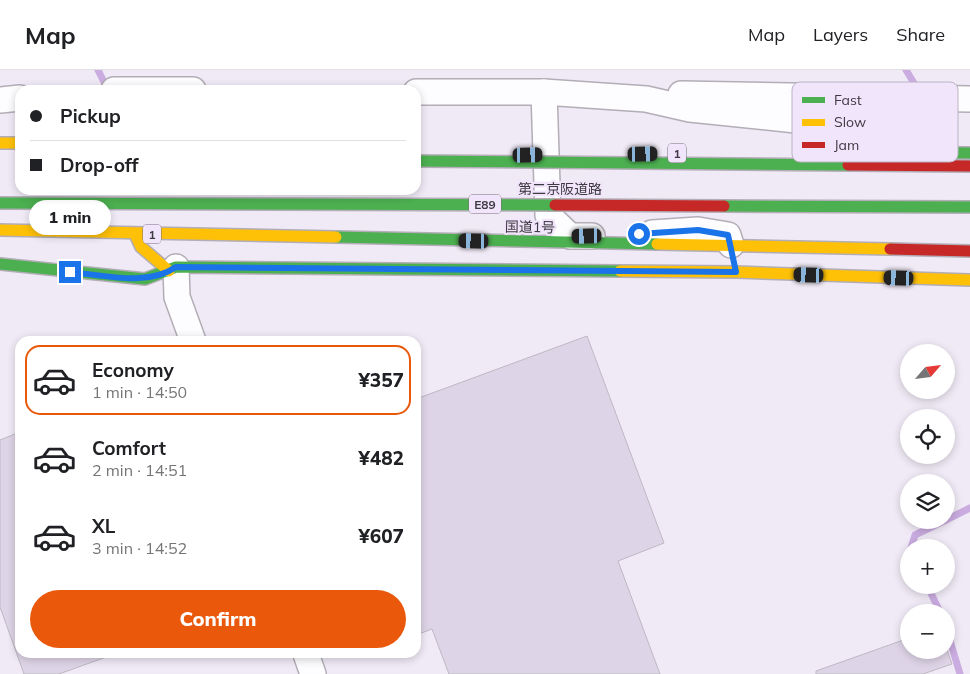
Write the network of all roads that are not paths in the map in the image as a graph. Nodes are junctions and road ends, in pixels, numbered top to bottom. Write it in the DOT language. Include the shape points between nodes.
graph roads {
  1 [pos="421,92"];
  2 [pos="544,92"];
  3 [pos="792,96"];
  4 [pos="15,98"];
  5 [pos="646,99"];
  6 [pos="0,100"];
  7 [pos="792,120"];
  8 [pos="0,143"];
  9 [pos="15,143"];
  10 [pos="775,152"];
  11 [pos="546,155"];
  12 [pos="421,156"];
  13 [pos="421,161"];
  14 [pos="970,166"];
  15 [pos="0,202"];
  16 [pos="970,207"];
  17 [pos="0,230"];
  18 [pos="135,234"];
  19 [pos="731,246"];
  20 [pos="970,251"];
  21 [pos="0,264"];
  22 [pos="173,269"];
  23 [pos="736,272"];
  24 [pos="970,280"];
  25 [pos="191,336"];
  26 [pos="307,658"];
  27 [pos="313,674"];
  1 -- 2 [label="street"];
  2 -- 5 [label="street"];
  2 -- 11 [label="street"];
  3 -- 5 [label="street" via="662,95"];
  4 -- 6 [label="street"];
  5 -- 7 [label="street" via="690,109"];
  8 -- 9 [label="main road"];
  10 -- 11 [label="main road, 1"];
  11 -- 12 [label="main road, 1"];
  11 -- 19 [label="street" via="548,215 570,236 698,230 728,235"];
  13 -- 14 [label="main road, 第二京阪道路, bridge"];
  15 -- 16 [label="main road, 第二京阪道路 / E89, bridge"];
  17 -- 18 [label="main road, 国道1号 / 1"];
  18 -- 19 [label="main road, 国道1号 / 1"];
  18 -- 22 [label="main road" via="141,247"];
  19 -- 20 [label="main road, 国道1号 / 1"];
  19 -- 23 [label="street"];
  21 -- 22 [label="main road" via="144,279"];
  22 -- 23 [label="main road"];
  22 -- 25 [label="street" via="177,297"];
  23 -- 24 [label="main road"];
  26 -- 27 [label="street"];
}
